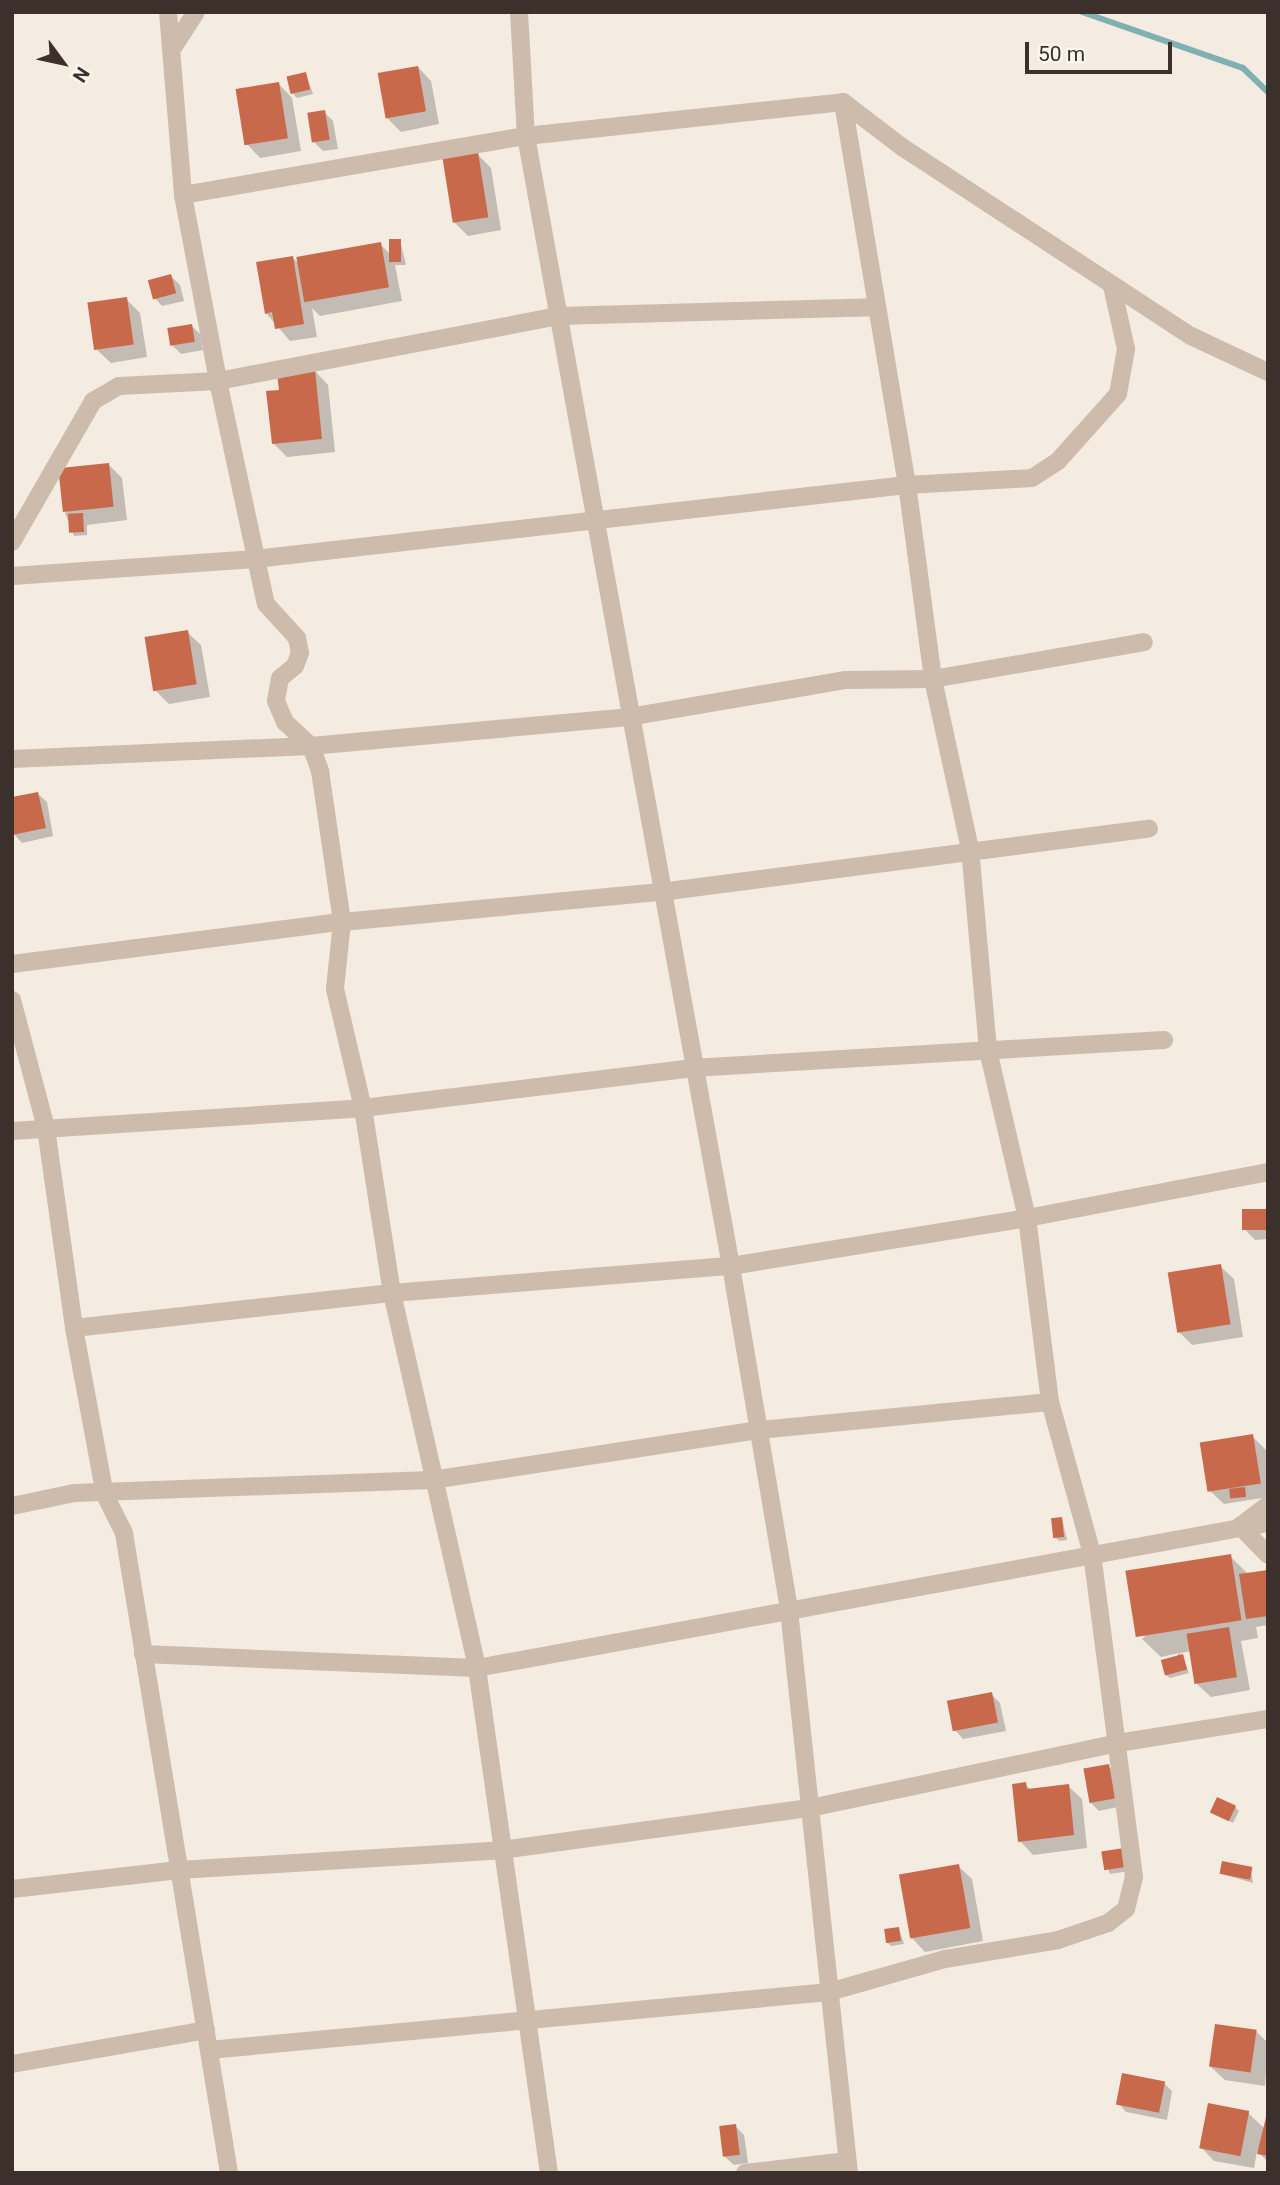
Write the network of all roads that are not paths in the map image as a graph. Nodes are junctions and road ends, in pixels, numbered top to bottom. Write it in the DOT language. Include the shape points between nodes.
graph roads {
  1 [pos="168,12"];
  2 [pos="196,12"];
  3 [pos="519,12"];
  4 [pos="174,46"];
  5 [pos="843,102"];
  6 [pos="526,136"];
  7 [pos="183,195"];
  8 [pos="1112,286"];
  9 [pos="874,307"];
  10 [pos="558,316"];
  11 [pos="1268,372"];
  12 [pos="218,381"];
  13 [pos="907,485"];
  14 [pos="595,522"];
  15 [pos="12,542"];
  16 [pos="255,559"];
  17 [pos="12,576"];
  18 [pos="1144,642"];
  19 [pos="933,679"];
  20 [pos="629,717"];
  21 [pos="311,746"];
  22 [pos="12,759"];
  23 [pos="1149,829"];
  24 [pos="970,849"];
  25 [pos="661,892"];
  26 [pos="342,922"];
  27 [pos="12,964"];
  28 [pos="12,1000"];
  29 [pos="1164,1040"];
  30 [pos="988,1050"];
  31 [pos="692,1068"];
  32 [pos="363,1108"];
  33 [pos="47,1128"];
  34 [pos="12,1132"];
  35 [pos="1268,1172"];
  36 [pos="1027,1218"];
  37 [pos="731,1266"];
  38 [pos="393,1293"];
  39 [pos="74,1328"];
  40 [pos="1050,1402"];
  41 [pos="759,1430"];
  42 [pos="432,1479"];
  43 [pos="105,1495"];
  44 [pos="1268,1505"];
  45 [pos="12,1506"];
  46 [pos="1268,1523"];
  47 [pos="1240,1527"];
  48 [pos="1091,1554"];
  49 [pos="1268,1555"];
  50 [pos="789,1610"];
  51 [pos="143,1654"];
  52 [pos="477,1668"];
  53 [pos="1268,1719"];
  54 [pos="1118,1743"];
  55 [pos="810,1808"];
  56 [pos="502,1850"];
  57 [pos="179,1870"];
  58 [pos="12,1889"];
  59 [pos="829,1992"];
  60 [pos="526,2018"];
  61 [pos="205,2030"];
  62 [pos="209,2050"];
  63 [pos="12,2064"];
  64 [pos="848,2167"];
  65 [pos="229,2173"];
  66 [pos="549,2173"];
  67 [pos="745,2173"];
  1 -- 4 [label="street"];
  2 -- 4 [label="street"];
  3 -- 6 [label="street"];
  4 -- 7 [label="street"];
  5 -- 6 [label="street"];
  5 -- 8 [label="street" via="902,147"];
  5 -- 9 [label="street"];
  6 -- 7 [label="street"];
  6 -- 10 [label="street"];
  7 -- 12 [label="street"];
  8 -- 11 [label="street" via="1191,336"];
  8 -- 13 [label="street" via="1126,349 1118,394 1058,461 1032,478"];
  9 -- 10 [label="street"];
  9 -- 13 [label="street"];
  10 -- 12 [label="street"];
  10 -- 14 [label="street"];
  12 -- 15 [label="street" via="120,386 93,401"];
  12 -- 16 [label="street"];
  13 -- 14 [label="street"];
  13 -- 19 [label="street"];
  14 -- 16 [label="street"];
  14 -- 20 [label="street"];
  16 -- 17 [label="street"];
  16 -- 21 [label="street" via="266,604 297,638 300,653 281,678 276,701 285,722"];
  18 -- 19 [label="street"];
  19 -- 20 [label="street" via="846,680"];
  19 -- 24 [label="street"];
  20 -- 21 [label="street"];
  20 -- 25 [label="street"];
  21 -- 22 [label="street"];
  21 -- 26 [label="street" via="320,771"];
  23 -- 24 [label="street"];
  24 -- 25 [label="street"];
  24 -- 30 [label="street"];
  25 -- 26 [label="street"];
  25 -- 31 [label="street"];
  26 -- 27 [label="street"];
  26 -- 32 [label="street" via="335,989"];
  28 -- 33 [label="street"];
  29 -- 30 [label="street"];
  30 -- 31 [label="street"];
  30 -- 36 [label="street"];
  31 -- 32 [label="street"];
  31 -- 37 [label="street"];
  32 -- 33 [label="street"];
  32 -- 38 [label="street"];
  33 -- 34 [label="street"];
  33 -- 39 [label="street"];
  35 -- 36 [label="street"];
  36 -- 37 [label="street"];
  36 -- 40 [label="street"];
  37 -- 38 [label="street"];
  37 -- 41 [label="street"];
  38 -- 39 [label="street"];
  38 -- 42 [label="street"];
  39 -- 43 [label="street"];
  40 -- 41 [label="street"];
  40 -- 48 [label="street"];
  41 -- 42 [label="street"];
  41 -- 50 [label="street"];
  42 -- 43 [label="street"];
  42 -- 52 [label="street"];
  43 -- 45 [label="street" via="74,1493"];
  43 -- 51 [label="street" via="124,1533"];
  44 -- 47 [label="street"];
  46 -- 47 [label="street"];
  47 -- 48 [label="street"];
  47 -- 49 [label="street"];
  48 -- 50 [label="street"];
  48 -- 54 [label="street"];
  50 -- 52 [label="street"];
  50 -- 55 [label="street"];
  51 -- 52 [label="street"];
  51 -- 57 [label="street"];
  52 -- 56 [label="street"];
  53 -- 54 [label="street"];
  54 -- 55 [label="street"];
  54 -- 59 [label="street" via="1134,1877 1126,1909 1108,1923 1058,1940 945,1959"];
  55 -- 56 [label="street"];
  55 -- 59 [label="street"];
  56 -- 57 [label="street"];
  56 -- 60 [label="street"];
  57 -- 58 [label="street"];
  57 -- 61 [label="street"];
  59 -- 60 [label="street"];
  59 -- 64 [label="street"];
  60 -- 62 [label="street"];
  60 -- 66 [label="street"];
  61 -- 62 [label="street"];
  61 -- 63 [label="street"];
  62 -- 65 [label="street"];
  64 -- 67 [label="street"];
}
